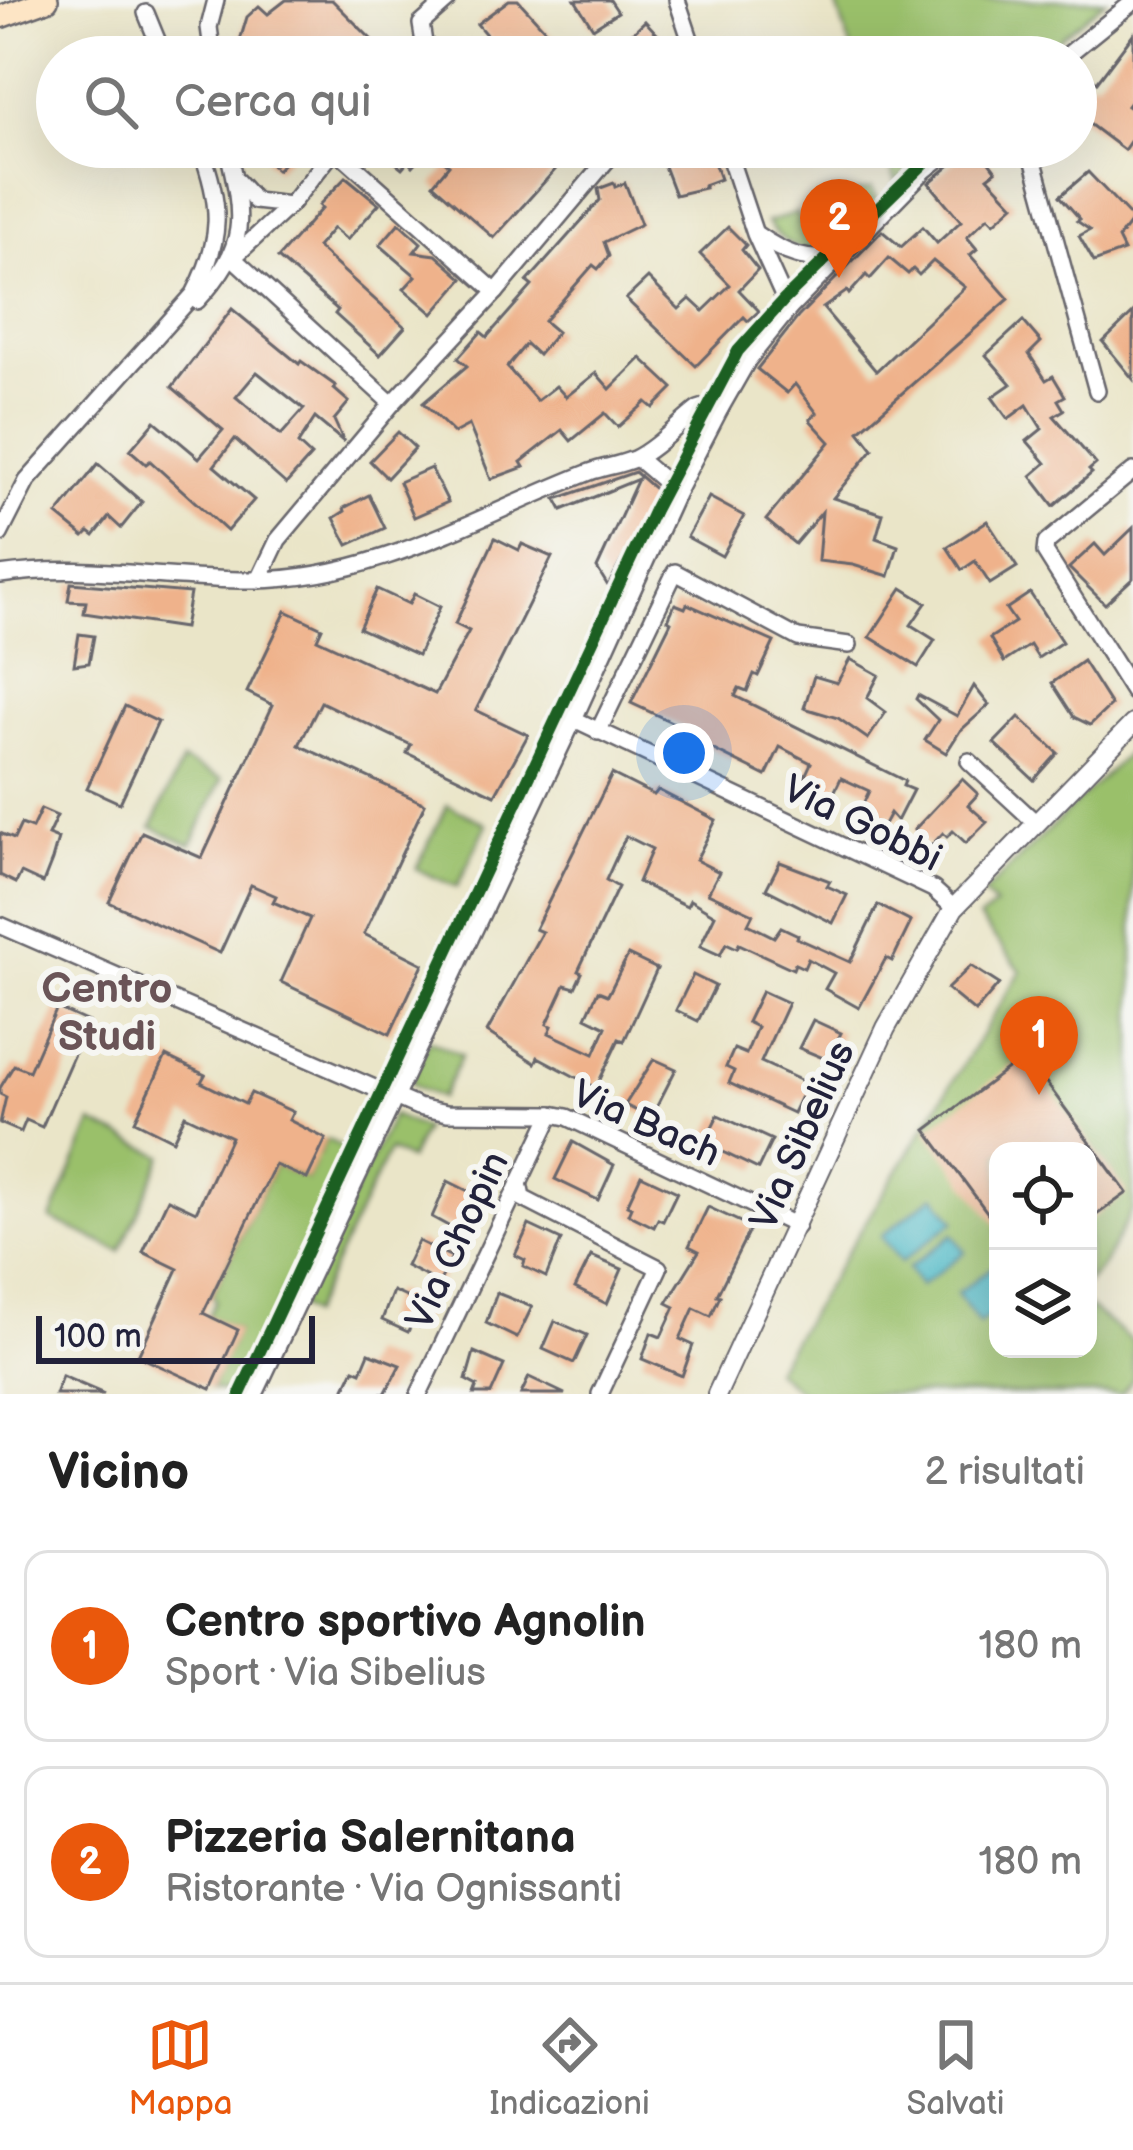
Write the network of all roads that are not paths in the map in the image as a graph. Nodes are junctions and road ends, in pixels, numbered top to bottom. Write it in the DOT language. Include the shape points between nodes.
graph roads {
  1 [pos="47,0"];
  2 [pos="216,0"];
  3 [pos="448,0"];
  4 [pos="677,0"];
  5 [pos="1133,2"];
  6 [pos="146,13"];
  7 [pos="0,17"];
  8 [pos="155,36"];
  9 [pos="210,36"];
  10 [pos="423,36"];
  11 [pos="689,36"];
  12 [pos="1091,36"];
  13 [pos="206,168"];
  14 [pos="232,168"];
  15 [pos="319,168"];
  16 [pos="357,168"];
  17 [pos="600,168"];
  18 [pos="733,168"];
  19 [pos="928,168"];
  20 [pos="1036,168"];
  21 [pos="234,178"];
  22 [pos="290,206"];
  23 [pos="755,234"];
  24 [pos="842,256"];
  25 [pos="233,259"];
  26 [pos="496,292"];
  27 [pos="789,309"];
  28 [pos="1097,391"];
  29 [pos="392,404"];
  30 [pos="720,409"];
  31 [pos="637,458"];
  32 [pos="1133,470"];
  33 [pos="676,492"];
  34 [pos="16,497"];
  35 [pos="0,533"];
  36 [pos="0,575"];
  37 [pos="259,580"];
  38 [pos="849,645"];
  39 [pos="1133,692"];
  40 [pos="574,719"];
  41 [pos="1133,724"];
  42 [pos="598,732"];
  43 [pos="969,761"];
  44 [pos="1036,823"];
  45 [pos="954,908"];
  46 [pos="0,925"];
  47 [pos="393,1096"];
  48 [pos="552,1114"];
  49 [pos="519,1183"];
  50 [pos="797,1226"];
  51 [pos="255,1394"];
  52 [pos="419,1394"];
  53 [pos="600,1394"];
  54 [pos="717,1394"];
  1 -- 7 [label="main road"];
  2 -- 9 [label="street"];
  3 -- 10 [label="street" via="422,24"];
  4 -- 11 [label="street"];
  5 -- 12 [label="street"];
  6 -- 8 [label="street"];
  13 -- 34 [label="street" via="217,243 194,294"];
  14 -- 21 [label="street"];
  15 -- 22 [label="street"];
  16 -- 26 [label="street"];
  17 -- 26 [label="street"];
  18 -- 23 [label="street"];
  19 -- 24 [label="street"];
  20 -- 28 [label="street"];
  21 -- 22 [label="street" via="255,201"];
  21 -- 25 [label="street"];
  22 -- 25 [label="street"];
  23 -- 24 [label="street" via="803,258"];
  23 -- 27 [label="street"];
  24 -- 27 [label="street"];
  25 -- 29 [label="street"];
  25 -- 34 [label="street"];
  26 -- 29 [label="street"];
  27 -- 30 [label="street"];
  29 -- 37 [label="street" via="278,540"];
  30 -- 31 [label="street" via="698,409"];
  30 -- 33 [label="street"];
  31 -- 33 [label="street"];
  31 -- 37 [label="street" via="350,570"];
  32 -- 39 [label="street" via="1045,552"];
  33 -- 40 [label="street"];
  34 -- 35 [label="street"];
  36 -- 37 [label="street" via="71,569"];
  38 -- 42 [label="street" via="798,638 675,572"];
  40 -- 42 [label="street, Via Gobbi"];
  40 -- 47 [label="street"];
  41 -- 44 [label="street, Via Gobbi"];
  42 -- 45 [label="street, Via Gobbi" via="933,889"];
  43 -- 44 [label="street"];
  44 -- 45 [label="street, Via Gobbi"];
  45 -- 50 [label="street, Via Sibelius" via="886,1028"];
  46 -- 47 [label="street, Via Bach"];
  47 -- 48 [label="street, Via Bach" via="447,1113"];
  47 -- 51 [label="street"];
  48 -- 49 [label="street, Via Chopin"];
  48 -- 50 [label="street, Via Bach"];
  49 -- 52 [label="street, Via Chopin"];
  49 -- 53 [label="street" via="522,1198 659,1268"];
  50 -- 54 [label="street, Via Sibelius"];
}
